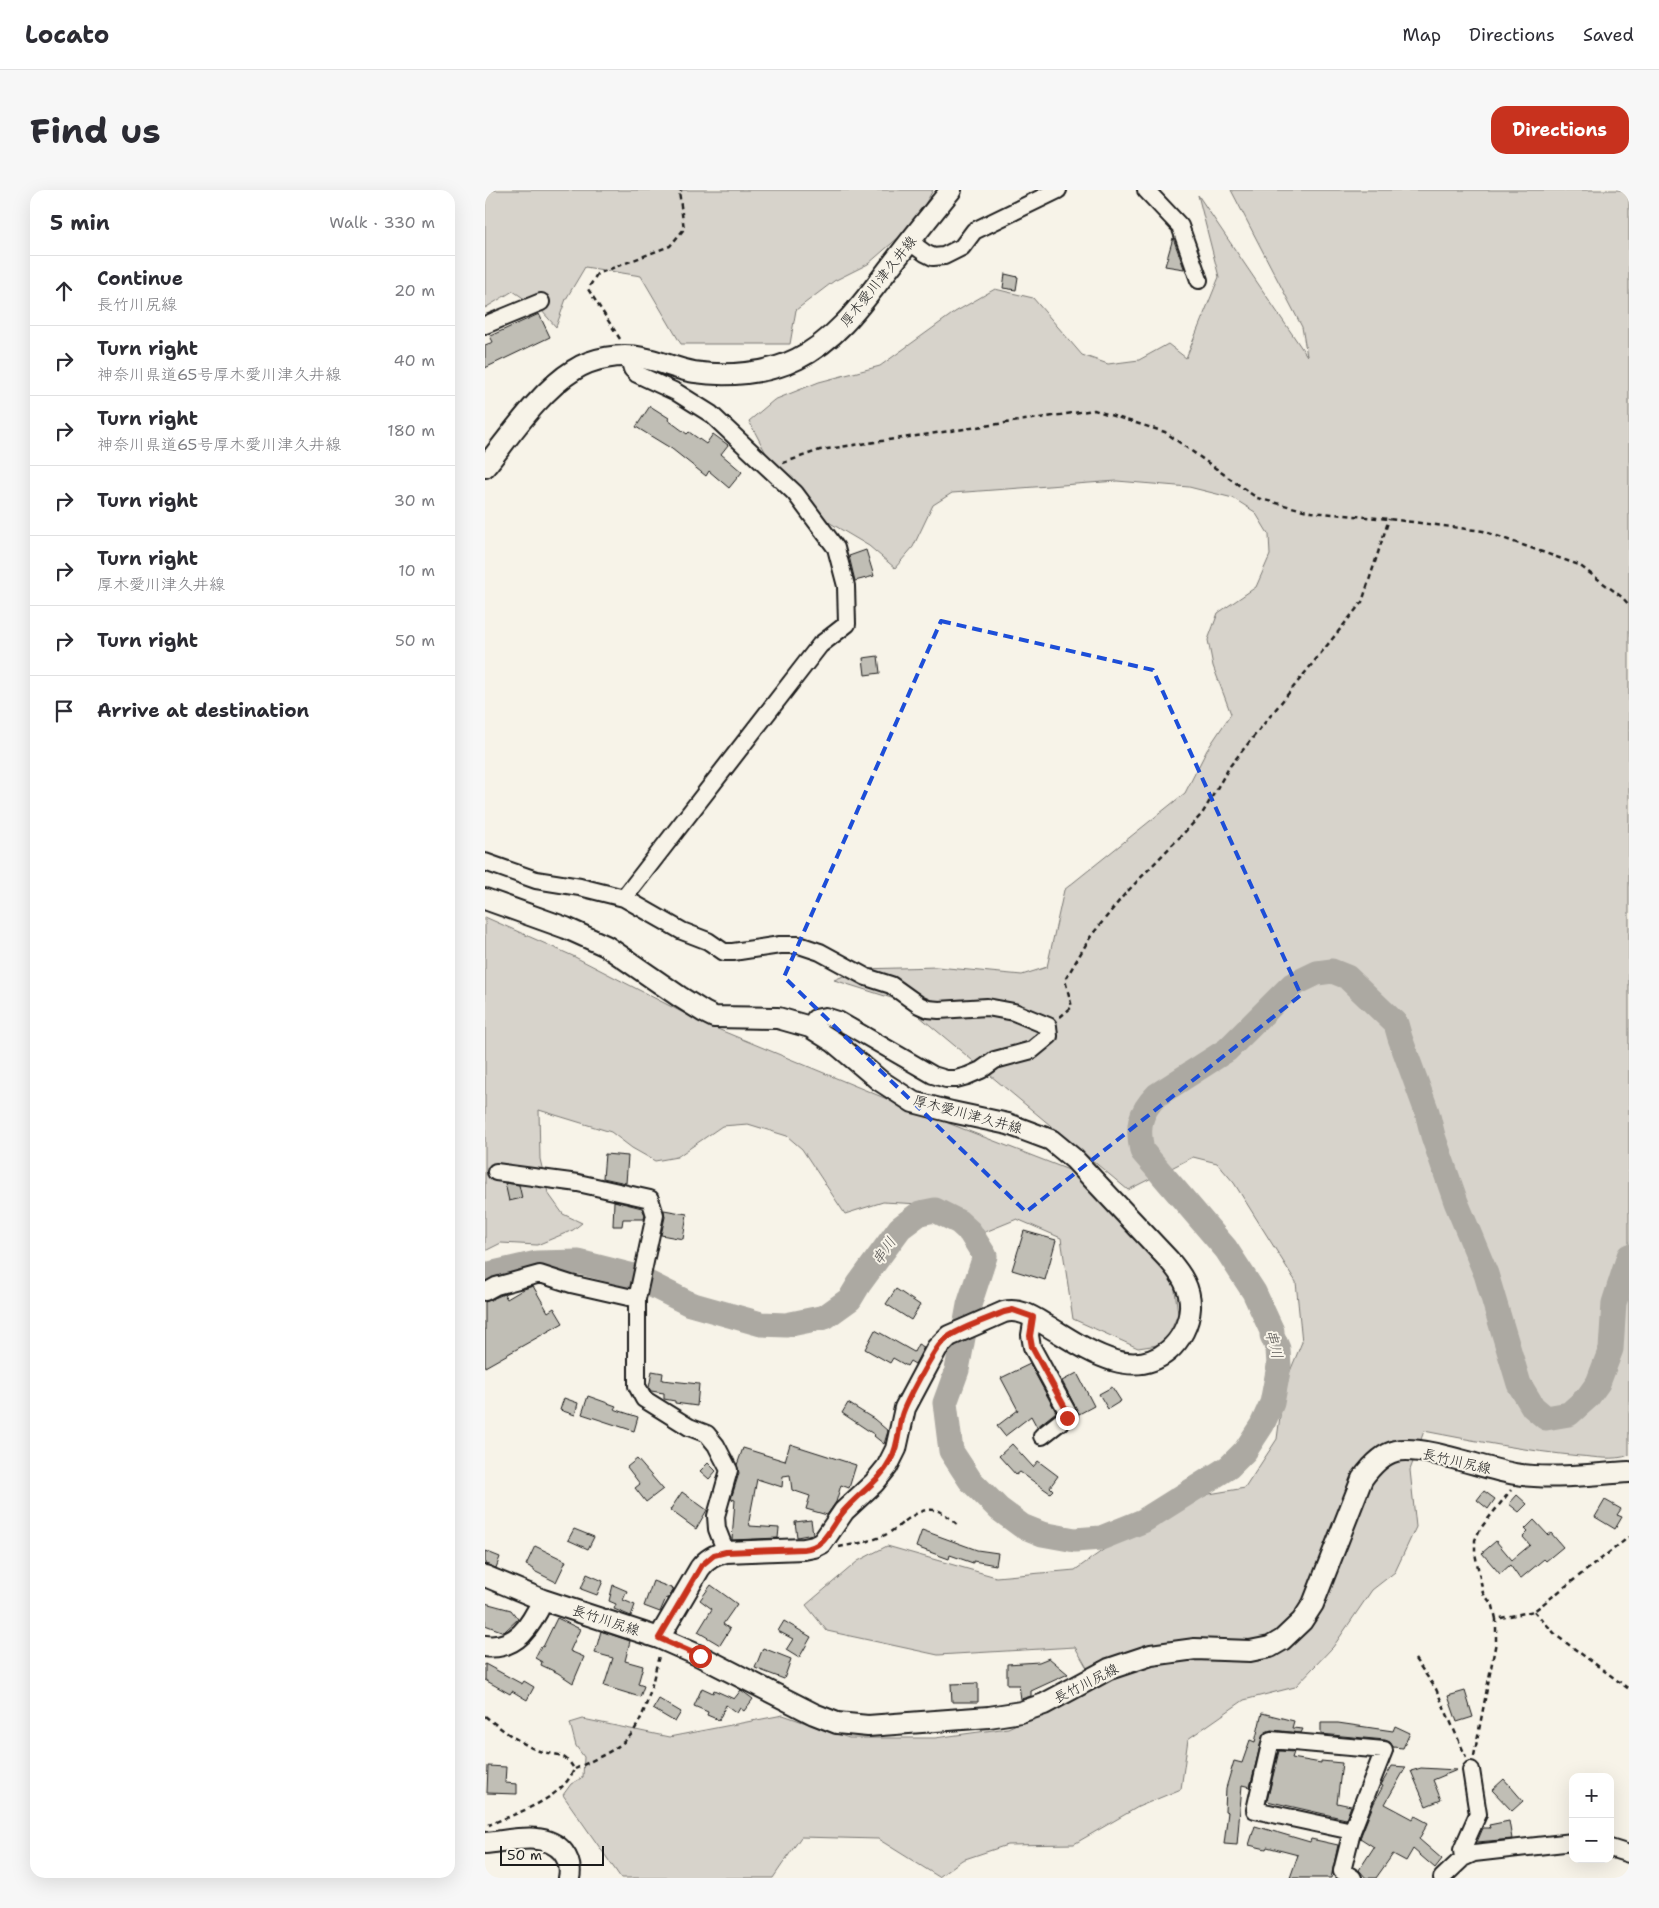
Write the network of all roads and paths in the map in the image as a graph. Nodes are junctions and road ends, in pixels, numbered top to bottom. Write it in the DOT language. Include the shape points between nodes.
graph roads {
  1 [pos="682,190"];
  2 [pos="951,190"];
  3 [pos="1058,190"];
  4 [pos="1146,190"];
  5 [pos="910,242"];
  6 [pos="1199,280"];
  7 [pos="541,302"];
  8 [pos="485,325"];
  9 [pos="628,356"];
  10 [pos="485,467"];
  11 [pos="768,468"];
  12 [pos="1389,519"];
  13 [pos="1629,604"];
  14 [pos="485,862"];
  15 [pos="624,898"];
  16 [pos="485,899"];
  17 [pos="1048,1026"];
  18 [pos="810,1027"];
  19 [pos="496,1172"];
  20 [pos="485,1292"];
  21 [pos="637,1299"];
  22 [pos="1033,1317"];
  23 [pos="1042,1436"];
  24 [pos="1629,1472"];
  25 [pos="1516,1474"];
  26 [pos="957,1524"];
  27 [pos="1629,1537"];
  28 [pos="821,1543"];
  29 [pos="726,1552"];
  30 [pos="485,1576"];
  31 [pos="543,1600"];
  32 [pos="1534,1611"];
  33 [pos="1496,1618"];
  34 [pos="659,1638"];
  35 [pos="485,1646"];
  36 [pos="1415,1659"];
  37 [pos="1629,1689"];
  38 [pos="485,1716"];
  39 [pos="574,1769"];
  40 [pos="1471,1770"];
  41 [pos="485,1826"];
  42 [pos="1352,1831"];
  43 [pos="1569,1842"];
  44 [pos="485,1843"];
  45 [pos="1614,1849"];
  46 [pos="1629,1854"];
  47 [pos="1463,1858"];
  48 [pos="569,1878"];
  49 [pos="1353,1878"];
  50 [pos="1442,1878"];
  1 -- 9 [label="path" via="679,191 684,229 670,246 597,274 588,289"];
  2 -- 5 [label="main road, 厚木愛川津久井線"];
  3 -- 5 [label="street" via="974,231 962,247 944,256 925,253"];
  4 -- 6 [label="street" via="1180,226"];
  5 -- 9 [label="main road, 厚木愛川津久井線" via="839,330 796,360 750,372 712,374"];
  7 -- 8 [label="street"];
  9 -- 10 [label="main road, 厚木愛川津久井線" via="591,362 562,378 539,400"];
  9 -- 11 [label="street" via="637,374 676,392 711,414"];
  11 -- 12 [label="path" via="821,450 1093,410 1165,432 1257,498 1311,512"];
  11 -- 15 [label="street" via="795,493 836,548 846,586 847,624 820,645"];
  12 -- 13 [label="path" via="1483,531 1579,565"];
  12 -- 17 [label="path" via="1362,602 1231,766 1202,814 1124,895 1091,936 1065,980 1072,1007"];
  14 -- 15 [label="street" via="536,880"];
  15 -- 17 [label="street" via="682,930 708,940 724,952 799,945 821,952 866,977 891,985 928,1009 987,1007 1014,1012"];
  16 -- 18 [label="main road, 厚木愛川津久井線" via="566,928 605,946 714,1017 778,1018"];
  17 -- 18 [label="street" via="1049,1036 1032,1050 995,1060 981,1070 956,1079 933,1075 838,1020 820,1016"];
  18 -- 22 [label="main road, 厚木愛川津久井線" via="913,1102 1008,1124 1051,1140 1074,1158 1169,1260 1182,1276 1189,1292 1187,1324 1178,1341 1160,1357 1142,1363 1105,1358"];
  19 -- 21 [label="street" via="578,1182 650,1199 655,1215"];
  20 -- 21 [label="street" via="540,1274"];
  21 -- 29 [label="street" via="637,1386 644,1399 707,1434 729,1470 716,1516 717,1530"];
  22 -- 23 [label="street" via="1032,1347 1069,1415"];
  22 -- 28 [label="main road, 厚木愛川津久井線" via="1013,1310 1004,1312 949,1336 937,1348 905,1408 896,1449 887,1466 844,1511"];
  24 -- 25 [label="main road, 長竹川尻線" via="1561,1476"];
  25 -- 33 [label="path" via="1514,1486 1475,1540 1483,1593 1493,1606"];
  25 -- 34 [label="main road, 長竹川尻線" via="1422,1451 1389,1454 1371,1467 1362,1479 1313,1604 1283,1640 1270,1647 1250,1651 1195,1649 1151,1655 1109,1669 1054,1700 1006,1715 868,1726 837,1723"];
  26 -- 28 [label="path" via="939,1512 926,1510 876,1540 837,1547"];
  27 -- 32 [label="path"];
  28 -- 29 [label="main road" via="804,1549"];
  29 -- 34 [label="main road" via="714,1555 702,1565"];
  30 -- 31 [label="main road, 長竹川尻線"];
  31 -- 34 [label="main road, 長竹川尻線"];
  31 -- 35 [label="main road" via="529,1626 518,1637 499,1646"];
  32 -- 33 [label="path"];
  32 -- 37 [label="path" via="1557,1636"];
  33 -- 40 [label="path" via="1496,1642"];
  34 -- 39 [label="path" via="661,1649 641,1716 628,1737"];
  36 -- 40 [label="path" via="1435,1689"];
  38 -- 39 [label="path" via="507,1735 537,1750 560,1754"];
  39 -- 41 [label="path" via="571,1777 544,1800"];
  40 -- 47 [label="street" via="1478,1814 1462,1850"];
  42 -- 42 [label="street" via="1383,1750 1271,1740 1255,1810"];
  42 -- 49 [label="street" via="1342,1871"];
  43 -- 47 [label="street" via="1474,1853"];
  44 -- 48 [label="main road" via="532,1838 552,1843 569,1863"];
  45 -- 46 [label="street"];
  47 -- 50 [label="street"];
}
